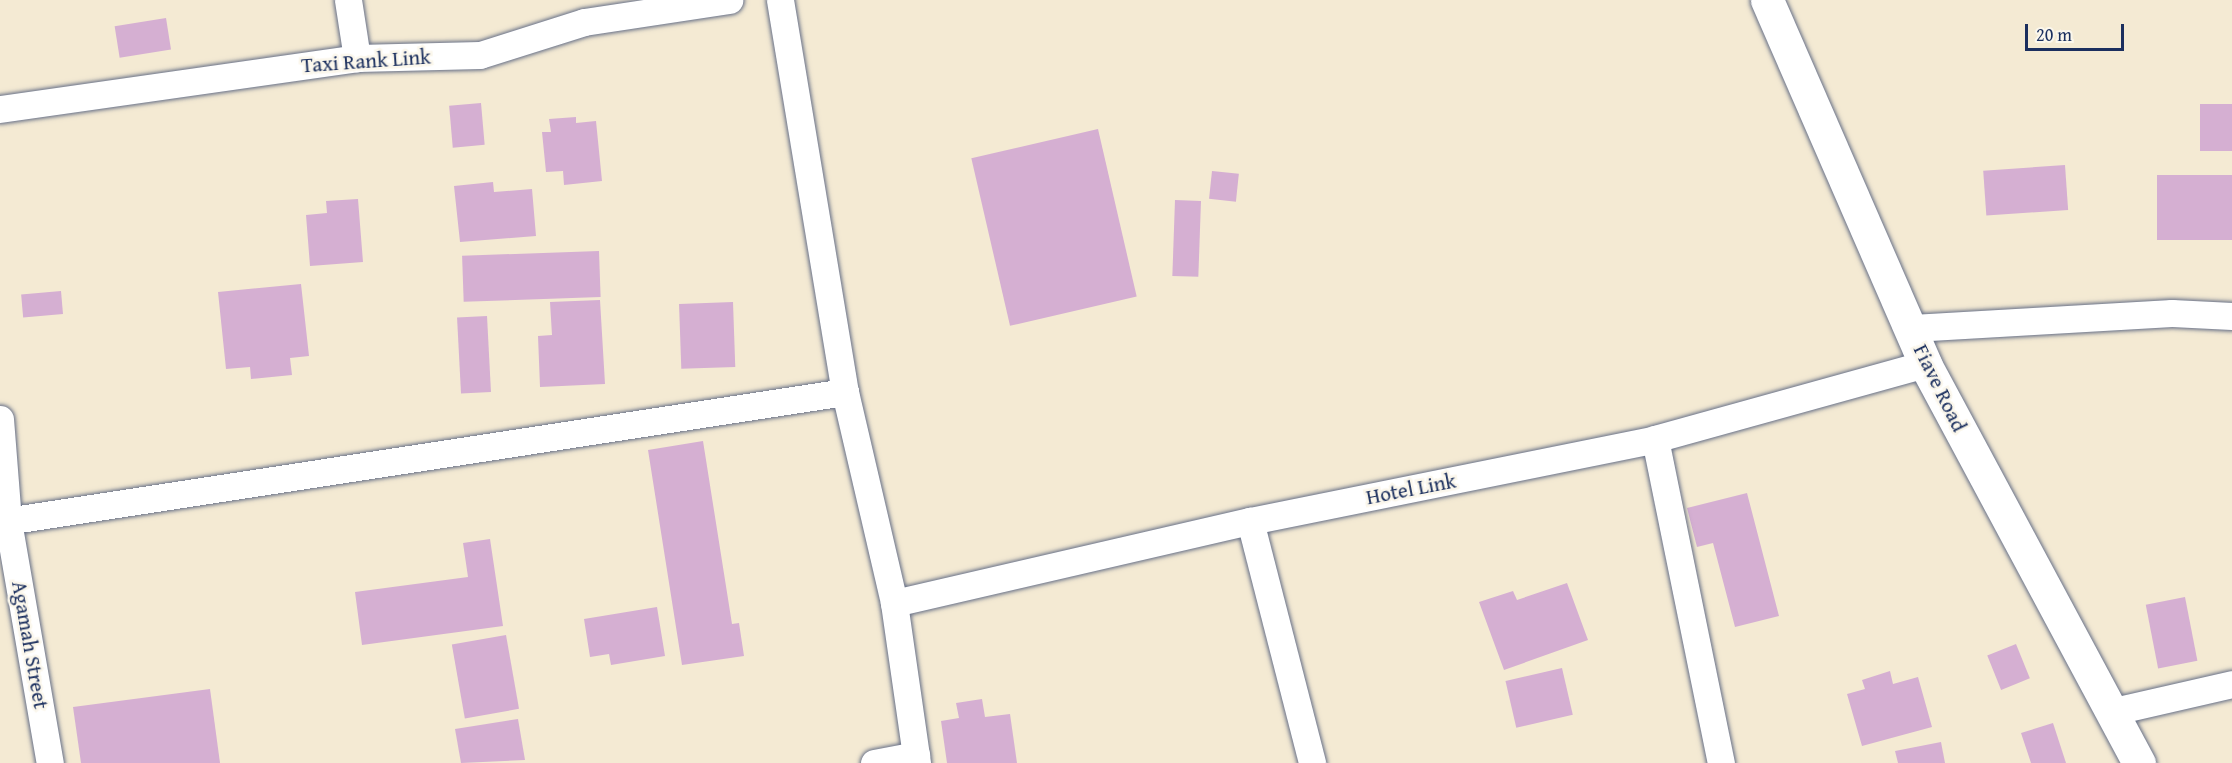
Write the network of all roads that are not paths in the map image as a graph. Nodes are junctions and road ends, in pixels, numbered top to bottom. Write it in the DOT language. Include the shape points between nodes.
graph roads {
  1 [pos="348,0"];
  2 [pos="602,0"];
  3 [pos="729,0"];
  4 [pos="780,0"];
  5 [pos="1767,0"];
  6 [pos="584,22"];
  7 [pos="357,58"];
  8 [pos="0,109"];
  9 [pos="2232,316"];
  10 [pos="1912,328"];
  11 [pos="1925,364"];
  12 [pos="845,392"];
  13 [pos="0,419"];
  14 [pos="1655,440"];
  15 [pos="1250,521"];
  16 [pos="4,522"];
  17 [pos="894,603"];
  18 [pos="2232,684"];
  19 [pos="2110,712"];
  20 [pos="916,759"];
  21 [pos="50,763"];
  22 [pos="874,763"];
  23 [pos="1312,763"];
  24 [pos="1721,763"];
  25 [pos="2139,763"];
  1 -- 7 [label="street"];
  2 -- 6 [label="street"];
  3 -- 6 [label="street, Taxi Rank Link"];
  4 -- 12 [label="street"];
  5 -- 10 [label="street, Fiave Road"];
  6 -- 7 [label="street, Taxi Rank Link" via="480,55"];
  7 -- 8 [label="street, Taxi Rank Link"];
  9 -- 10 [label="street" via="2172,313"];
  10 -- 11 [label="street, Fiave Road"];
  11 -- 14 [label="street, Hotel Link"];
  11 -- 19 [label="street, Fiave Road"];
  12 -- 16 [label="street"];
  12 -- 17 [label="street"];
  13 -- 16 [label="street, Agamah Street"];
  14 -- 15 [label="street, Hotel Link"];
  14 -- 24 [label="street"];
  15 -- 17 [label="street, Hotel Link"];
  15 -- 23 [label="street"];
  16 -- 21 [label="street, Agamah Street"];
  17 -- 20 [label="street"];
  18 -- 19 [label="street"];
  19 -- 25 [label="street, Fiave Road"];
  20 -- 22 [label="street"];
}
